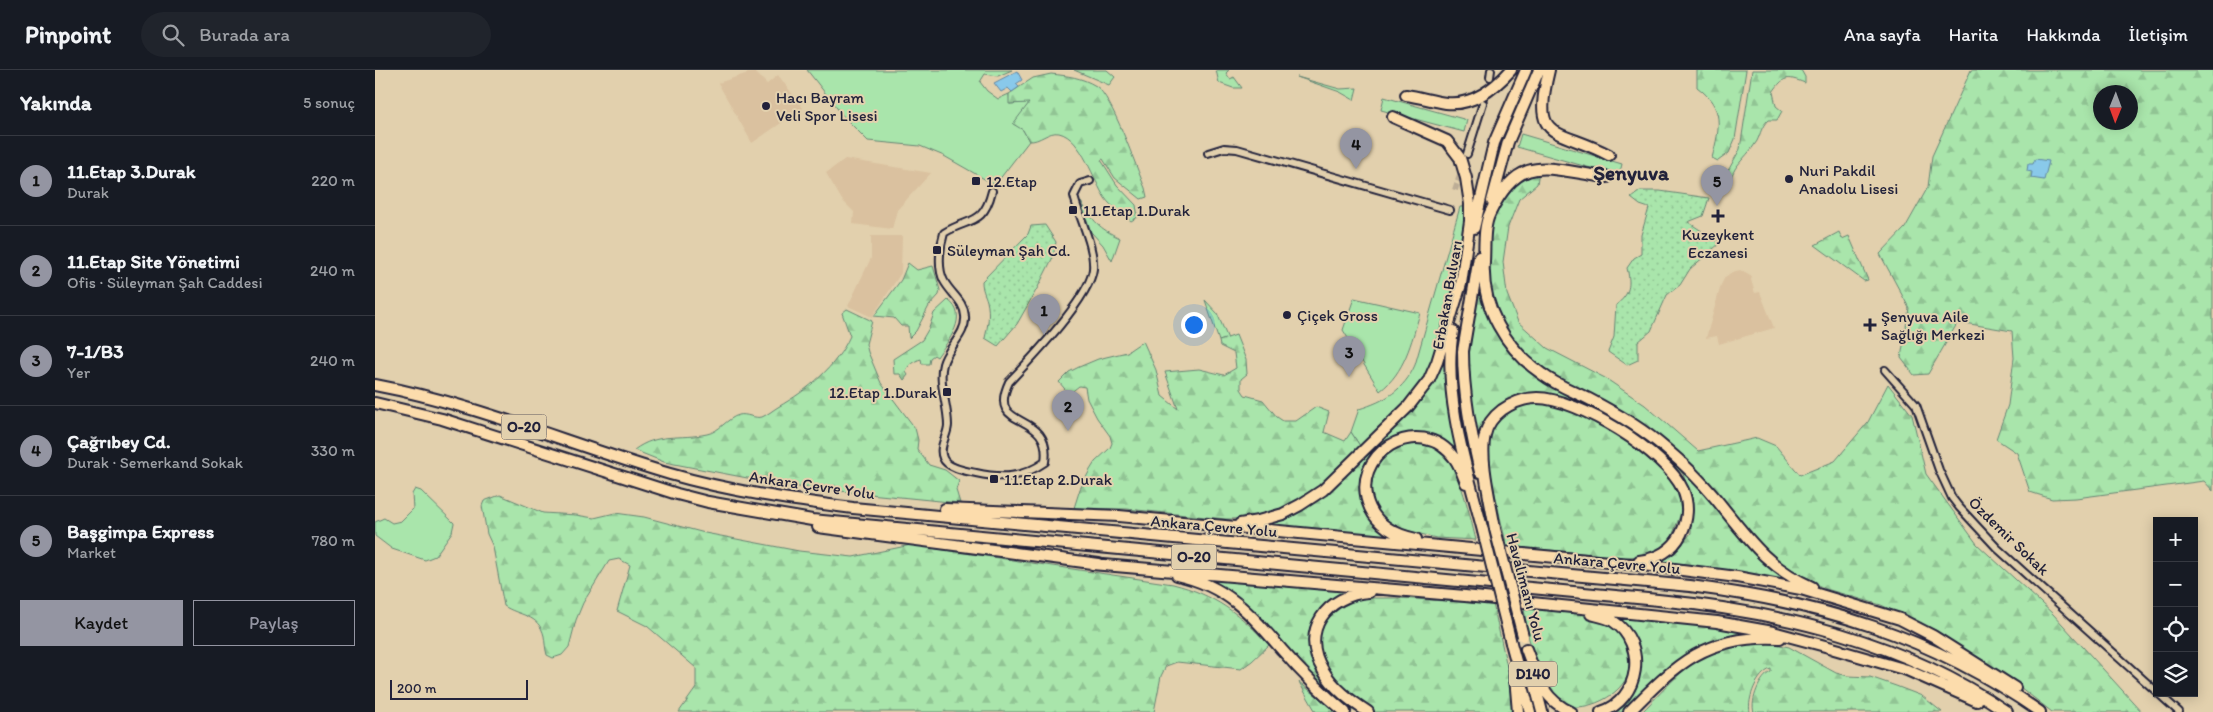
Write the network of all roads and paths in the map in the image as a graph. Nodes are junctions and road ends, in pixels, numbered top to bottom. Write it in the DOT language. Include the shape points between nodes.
graph roads {
  1 [pos="1511,70"];
  2 [pos="1526,70"];
  3 [pos="1539,70"];
  4 [pos="1549,70"];
  5 [pos="1407,95"];
  6 [pos="1483,103"];
  7 [pos="1393,117"];
  8 [pos="1208,153"];
  9 [pos="1467,154"];
  10 [pos="1609,155"];
  11 [pos="1607,178"];
  12 [pos="1090,181"];
  13 [pos="992,191"];
  14 [pos="1450,210"];
  15 [pos="1487,220"];
  16 [pos="1461,284"];
  17 [pos="1885,370"];
  18 [pos="375,385"];
  19 [pos="375,403"];
  20 [pos="719,485"];
  21 [pos="708,502"];
  22 [pos="1184,523"];
  23 [pos="1495,528"];
  24 [pos="1483,531"];
  25 [pos="1523,555"];
  26 [pos="1583,560"];
  27 [pos="1092,564"];
  28 [pos="1465,596"];
  29 [pos="1523,602"];
  30 [pos="1900,619"];
  31 [pos="1511,645"];
  32 [pos="1526,649"];
  33 [pos="1840,650"];
  34 [pos="2153,688"];
  35 [pos="2163,697"];
  36 [pos="1345,712"];
  37 [pos="1368,712"];
  38 [pos="1518,712"];
  39 [pos="1530,712"];
  40 [pos="1542,712"];
  41 [pos="1571,712"];
  42 [pos="1601,712"];
  43 [pos="1629,712"];
  44 [pos="1997,712"];
  45 [pos="2007,712"];
  46 [pos="2040,712"];
  47 [pos="2049,712"];
  48 [pos="2179,712"];
  1 -- 5 [label="highway" via="1487,92 1475,98 1446,103"];
  2 -- 16 [label="highway, Erbakan Bulvarı" via="1494,143"];
  3 -- 15 [label="highway, Erbakan Bulvarı" via="1508,142"];
  4 -- 10 [label="highway" via="1541,103 1543,119 1560,135"];
  6 -- 9 [label="street"];
  7 -- 16 [label="highway" via="1413,128 1439,136 1460,158 1471,204"];
  8 -- 14 [label="street" via="1224,148 1237,149"];
  11 -- 15 [label="highway" via="1550,168 1527,171 1504,187"];
  12 -- 13 [label="street" via="1080,184 1074,196 1093,271 1072,309 1005,390 1003,408 1041,436 1045,462 1032,471 1007,478 949,465 941,452 948,427 941,375 943,362 963,330 966,318 963,304 944,282 940,245 944,233 982,215"];
  15 -- 23 [label="highway, Erbakan Bulvarı" via="1463,365 1469,422"];
  15 -- 30 [label="highway" via="1483,268 1487,296 1501,330 1526,361 1550,380 1616,414 1665,448 1709,491 1757,550 1783,572 1811,587"];
  16 -- 22 [label="highway" via="1445,343 1429,380 1408,407 1331,483 1306,502 1275,517 1242,524"];
  16 -- 24 [label="highway, Erbakan Bulvarı" via="1452,338 1452,383 1461,443"];
  17 -- 34 [label="street, Özdemir Sokak" via="1916,405 1942,477 1959,507 1997,548"];
  18 -- 20 [label="highway, Ankara Çevre Yolu / O-20" via="448,402 671,474"];
  19 -- 21 [label="highway, Ankara Çevre Yolu / O-20" via="442,419"];
  20 -- 22 [label="highway" via="803,498 875,504 979,512 1100,515"];
  20 -- 46 [label="highway, Ankara Çevre Yolu / O-20" via="853,508 1754,594 1841,615 1907,639 1975,672"];
  21 -- 27 [label="highway" via="813,526"];
  21 -- 45 [label="highway, Ankara Çevre Yolu / O-20" via="812,520 1725,607 1816,626 1886,649 1940,673"];
  22 -- 25 [label="highway"];
  23 -- 26 [label="highway" via="1483,448 1491,422 1503,409 1524,399 1550,399 1575,407 1622,432 1654,455 1675,478 1687,504 1686,520 1679,538 1659,556 1637,561"];
  23 -- 32 [label="highway, Havalimanı Yolu / D140, bridge"];
  24 -- 25 [label="highway" via="1459,466 1443,447 1427,439 1411,438 1389,445 1376,457 1368,473 1365,491 1371,510 1384,526 1408,538"];
  24 -- 31 [label="highway, Havalimanı Yolu, bridge"];
  25 -- 26 [label="highway"];
  26 -- 30 [label="highway" via="1759,581 1830,597"];
  27 -- 28 [label="highway"];
  27 -- 36 [label="highway" via="1173,574 1223,592 1252,615 1298,668"];
  28 -- 29 [label="highway"];
  28 -- 37 [label="highway" via="1363,593 1345,596 1326,610 1315,635 1317,659 1337,689"];
  29 -- 33 [label="highway" via="1736,624"];
  29 -- 42 [label="highway" via="1607,618 1625,633 1634,652 1634,677 1622,698"];
  30 -- 47 [label="highway" via="1940,640"];
  31 -- 38 [label="highway"];
  31 -- 39 [label="highway, Havalimanı Yolu / D140"];
  32 -- 40 [label="highway, Havalimanı Yolu / D140"];
  32 -- 41 [label="highway" via="1547,695"];
  33 -- 43 [label="highway" via="1775,638 1724,642 1685,660"];
  33 -- 44 [label="highway" via="1921,676 1967,695"];
  35 -- 48 [label="street, Özdemir Sokak"];
}
